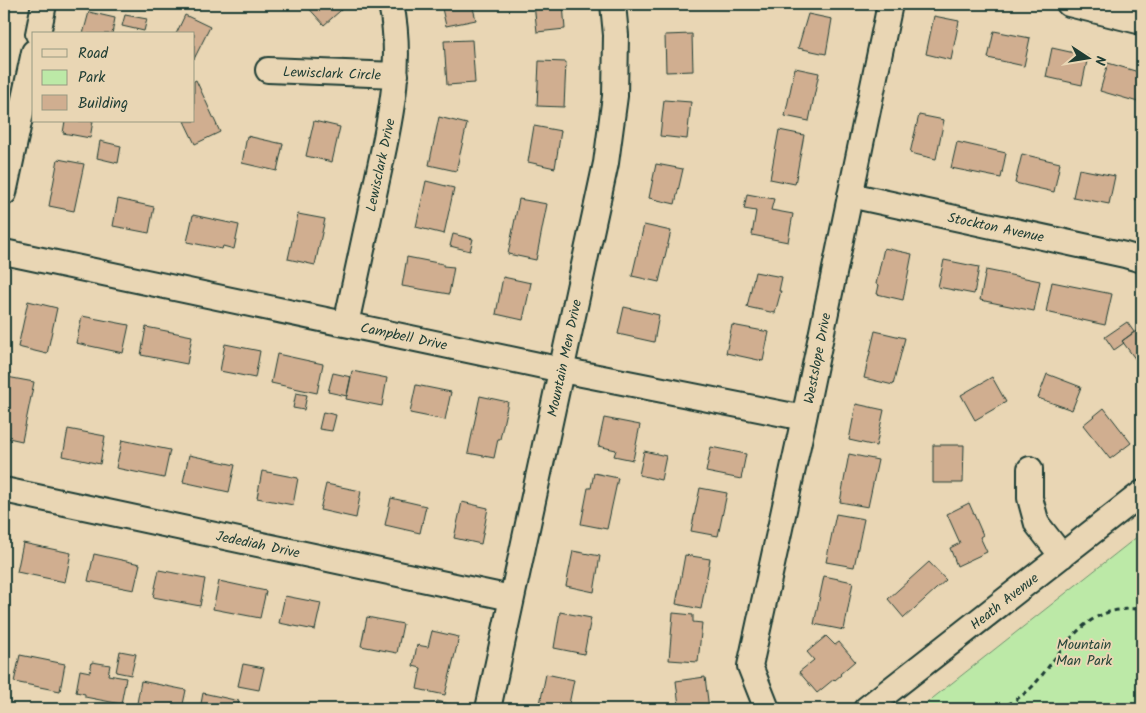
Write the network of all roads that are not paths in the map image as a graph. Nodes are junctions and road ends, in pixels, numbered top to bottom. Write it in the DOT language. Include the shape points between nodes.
graph roads {
  1 [pos="44,4"];
  2 [pos="391,4"];
  3 [pos="613,4"];
  4 [pos="890,4"];
  5 [pos="1069,4"];
  6 [pos="1120,9"];
  7 [pos="1142,22"];
  8 [pos="38,32"];
  9 [pos="32,61"];
  10 [pos="268,70"];
  11 [pos="396,75"];
  12 [pos="4,193"];
  13 [pos="850,195"];
  14 [pos="4,252"];
  15 [pos="1142,260"];
  16 [pos="346,324"];
  17 [pos="562,370"];
  18 [pos="804,418"];
  19 [pos="1030,469"];
  20 [pos="4,490"];
  21 [pos="1142,493"];
  22 [pos="1062,556"];
  23 [pos="511,598"];
  24 [pos="488,709"];
  25 [pos="766,709"];
  26 [pos="866,709"];
  1 -- 8 [label="street"];
  2 -- 11 [label="street, Lewisclark Drive"];
  3 -- 17 [label="street, Mountain Men Drive" via="615,96 606,163"];
  4 -- 13 [label="street, Westslope Drive"];
  5 -- 6 [label="street"];
  6 -- 7 [label="street"];
  9 -- 12 [label="street"];
  10 -- 11 [label="street, Lewisclark Circle"];
  11 -- 16 [label="street, Lewisclark Drive" via="392,112"];
  13 -- 15 [label="street, Stockton Avenue"];
  13 -- 18 [label="street, Westslope Drive"];
  14 -- 16 [label="street, Campbell Drive"];
  16 -- 17 [label="street, Campbell Drive"];
  17 -- 18 [label="street, Campbell Drive"];
  17 -- 23 [label="street, Mountain Men Drive"];
  18 -- 25 [label="street, Westslope Drive" via="750,666"];
  19 -- 22 [label="street" via="1030,498 1037,524"];
  20 -- 23 [label="street, Jedediah Drive"];
  21 -- 22 [label="street, Heath Avenue"];
  22 -- 26 [label="street, Heath Avenue"];
  23 -- 24 [label="street, Mountain Men Drive"];
}
